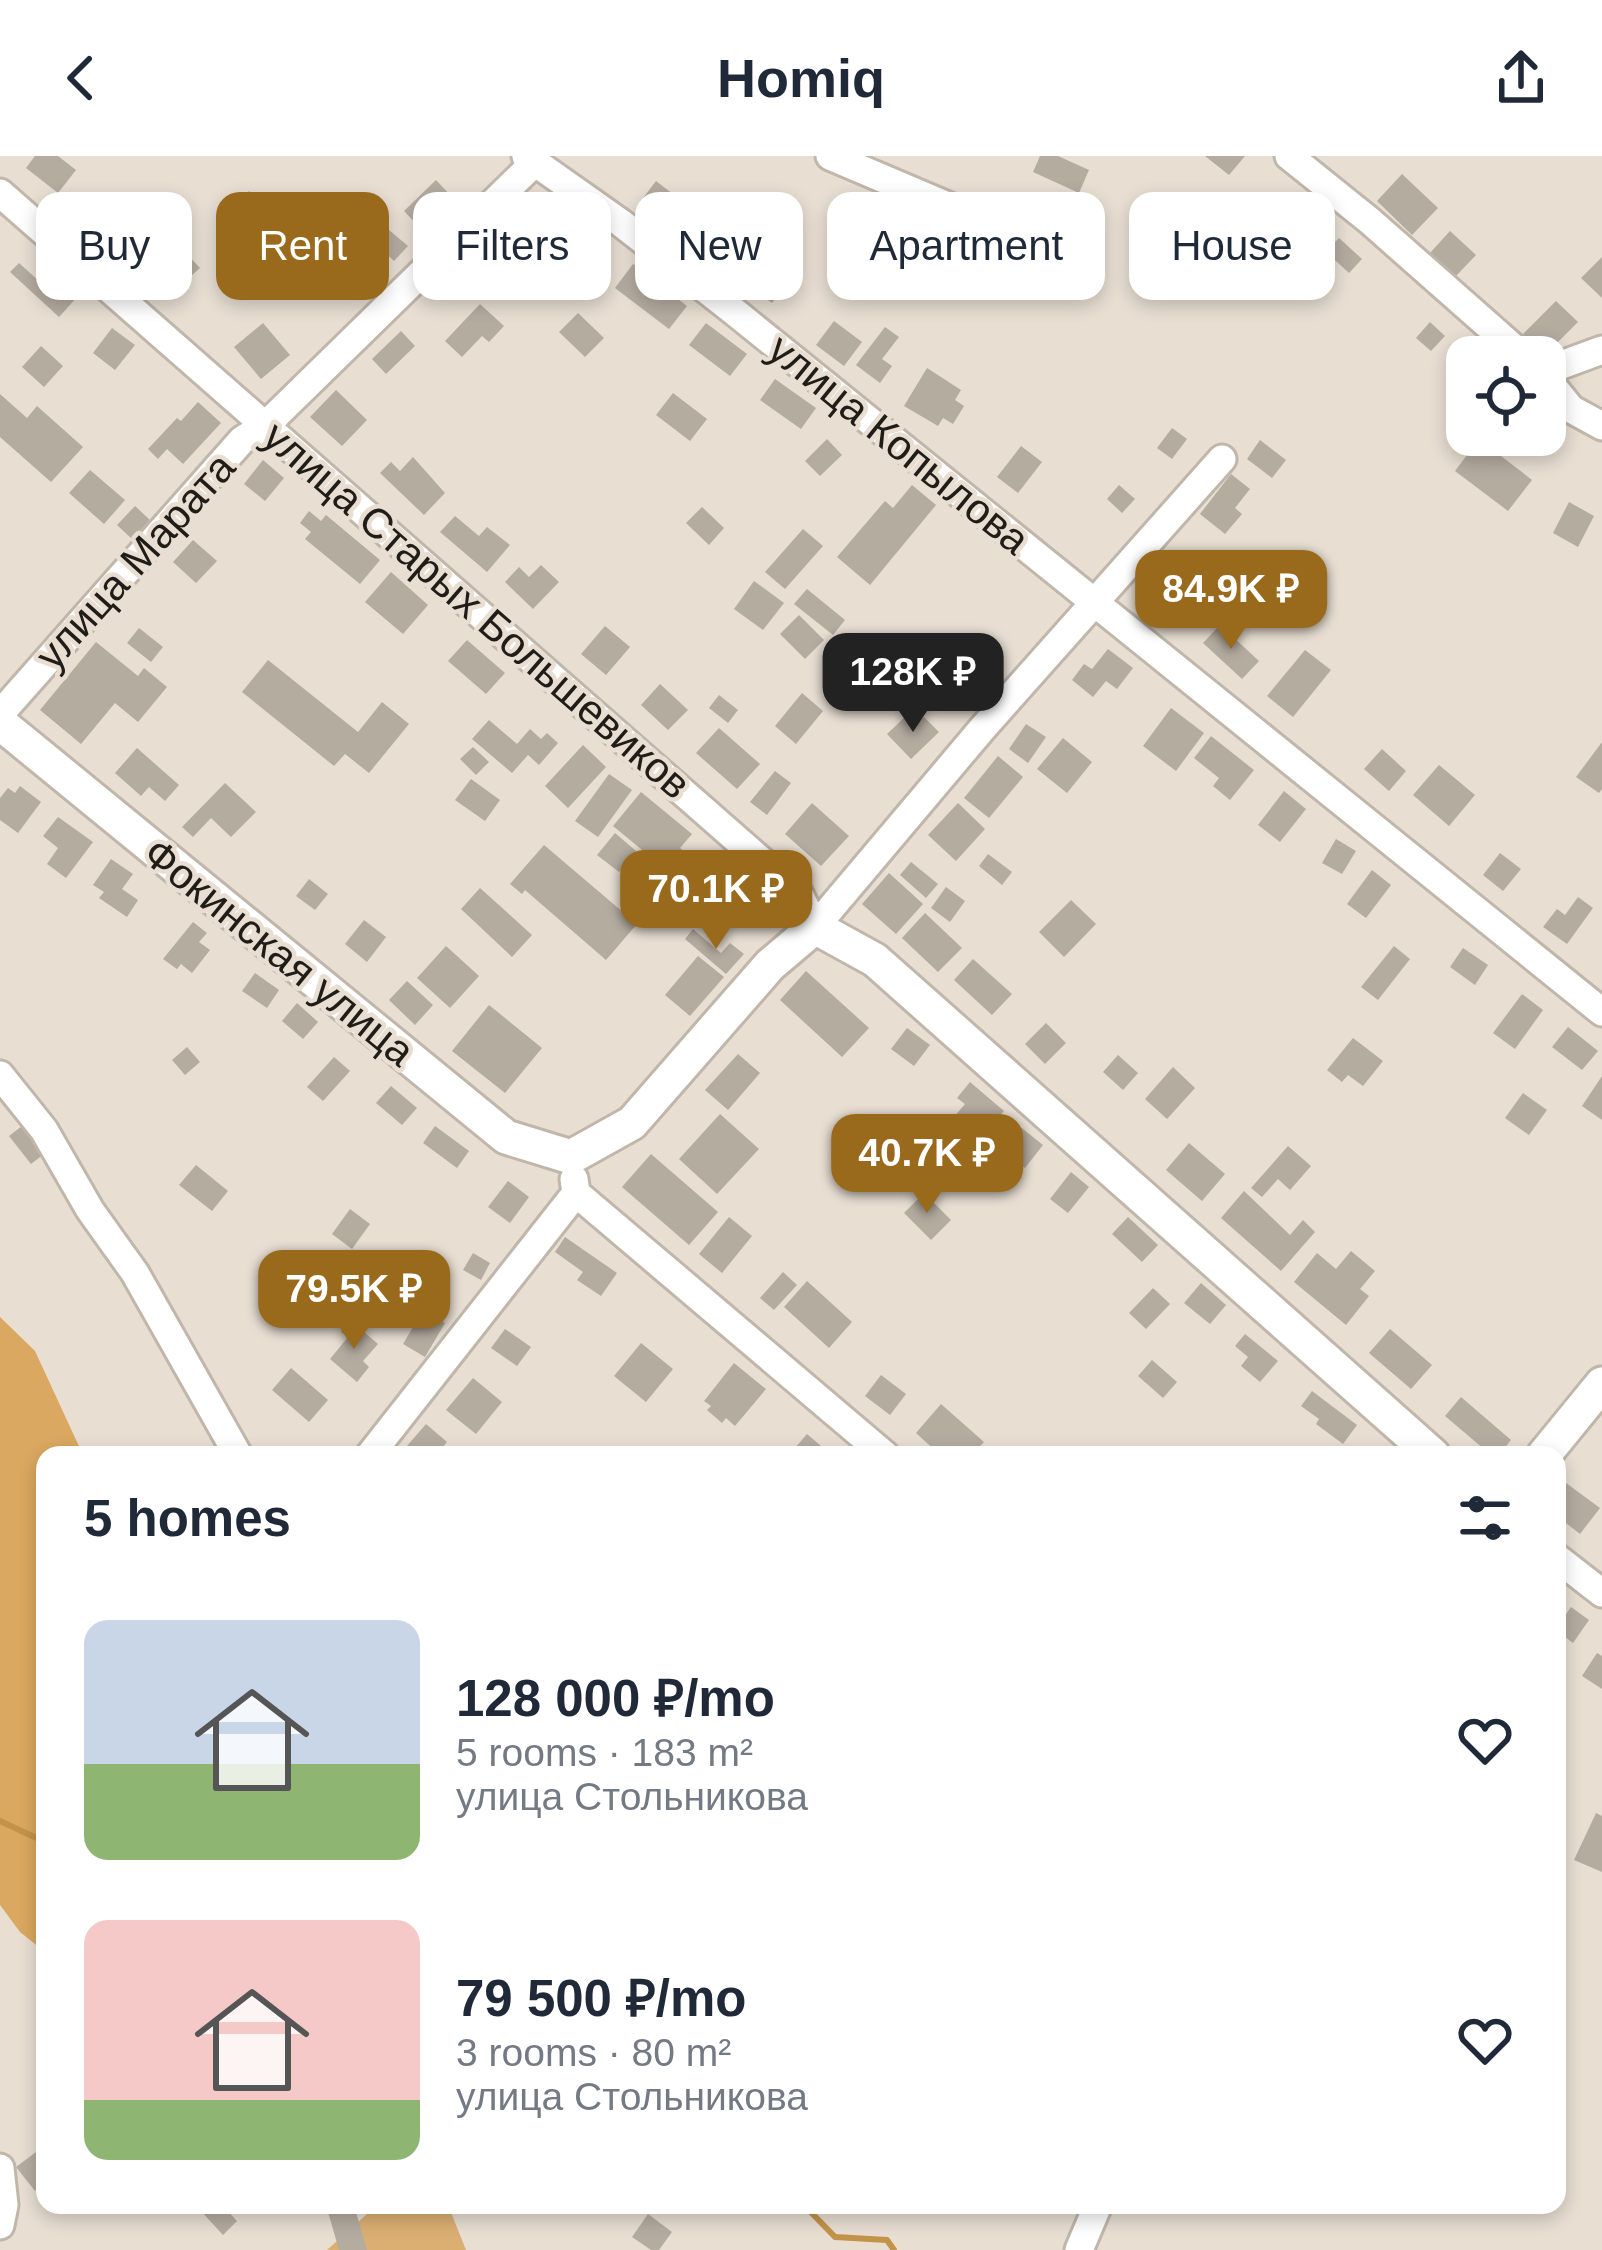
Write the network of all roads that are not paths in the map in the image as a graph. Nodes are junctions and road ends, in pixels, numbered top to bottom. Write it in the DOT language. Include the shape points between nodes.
graph roads {
  1 [pos="830,156"];
  2 [pos="1289,156"];
  3 [pos="530,159"];
  4 [pos="915,192"];
  5 [pos="0,194"];
  6 [pos="1500,336"];
  7 [pos="1602,350"];
  8 [pos="1566,365"];
  9 [pos="1566,403"];
  10 [pos="266,424"];
  11 [pos="1602,426"];
  12 [pos="1222,459"];
  13 [pos="1095,603"];
  14 [pos="0,718"];
  15 [pos="815,927"];
  16 [pos="1602,1012"];
  17 [pos="0,1075"];
  18 [pos="571,1157"];
  19 [pos="576,1193"];
  20 [pos="1602,1384"];
  21 [pos="233,1446"];
  22 [pos="377,1446"];
  23 [pos="874,1446"];
  24 [pos="1423,1446"];
  25 [pos="1551,1446"];
  26 [pos="1566,1565"];
  27 [pos="1602,1593"];
  28 [pos="0,2168"];
  29 [pos="1094,2214"];
  30 [pos="0,2225"];
  31 [pos="1079,2250"];
  1 -- 4 [label="street"];
  2 -- 6 [label="street"];
  3 -- 10 [label="street, улица Марата"];
  3 -- 13 [label="street, улица Копылова" via="731,309"];
  5 -- 10 [label="street, улица Старых Большевиков"];
  7 -- 8 [label="street"];
  9 -- 11 [label="street"];
  10 -- 14 [label="street, улица Марата" via="242,440"];
  10 -- 15 [label="street, улица Старых Большевиков" via="799,893"];
  12 -- 13 [label="street"];
  13 -- 15 [label="street"];
  13 -- 16 [label="street, улица Копылова"];
  14 -- 18 [label="main road, Фокинская улица" via="506,1137"];
  15 -- 18 [label="main road" via="770,964 632,1123"];
  15 -- 24 [label="main road, улица Старых Большевиков" via="875,960"];
  17 -- 21 [label="street" via="136,1273"];
  18 -- 19 [label="street"];
  19 -- 22 [label="street"];
  19 -- 23 [label="street"];
  20 -- 25 [label="main road"];
  26 -- 27 [label="street"];
  28 -- 30 [label="street"];
  29 -- 31 [label="street"];
}
